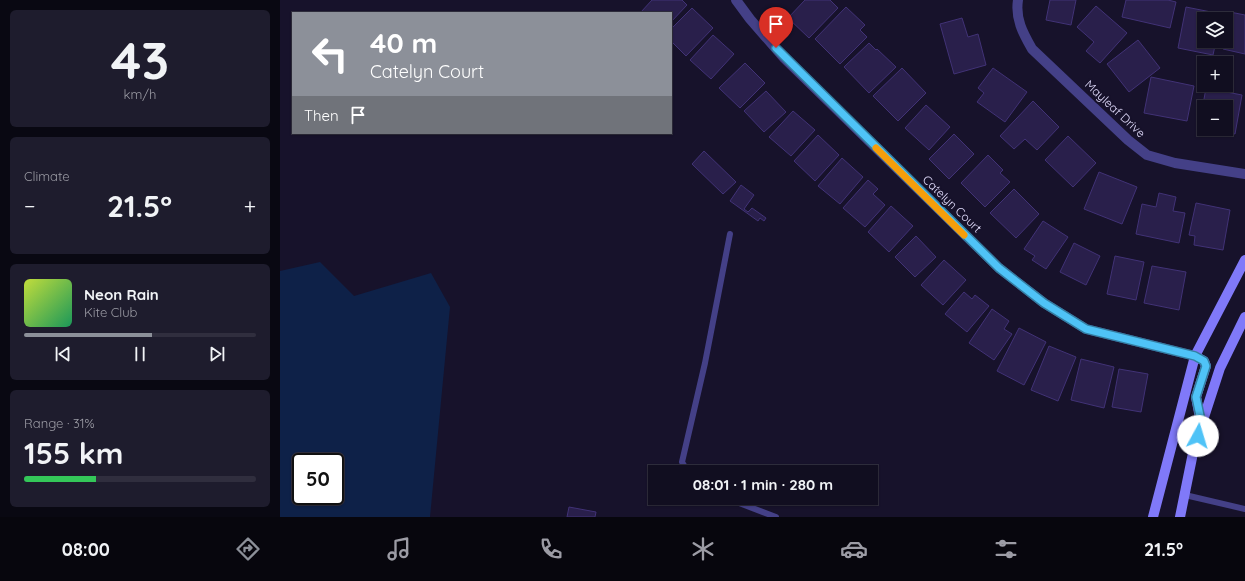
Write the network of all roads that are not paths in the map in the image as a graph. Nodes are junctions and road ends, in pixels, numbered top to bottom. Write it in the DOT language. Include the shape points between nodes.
graph roads {
  1 [pos="736,0"];
  2 [pos="1018,0"];
  3 [pos="1245,174"];
  4 [pos="730,234"];
  5 [pos="1245,260"];
  6 [pos="1245,317"];
  7 [pos="1195,356"];
  8 [pos="1202,425"];
  9 [pos="684,465"];
  10 [pos="1185,495"];
  11 [pos="744,505"];
  12 [pos="1245,509"];
  13 [pos="776,517"];
  14 [pos="1153,517"];
  15 [pos="1180,517"];
  1 -- 7 [label="street, Catelyn Court" via="784,58 999,268 1044,303 1086,329"];
  2 -- 3 [label="street, Mayleaf Drive" via="1016,11 1021,30 1032,48 1147,155"];
  4 -- 9 [label="lane" via="705,363 682,462"];
  5 -- 7 [label="main road"];
  6 -- 8 [label="main road" via="1220,368"];
  7 -- 8 [label="main road" via="1204,361 1206,366 1196,397"];
  7 -- 14 [label="main road"];
  8 -- 10 [label="main road" via="1194,448"];
  10 -- 12 [label="lane"];
  10 -- 15 [label="main road"];
  11 -- 13 [label="lane"];
}
